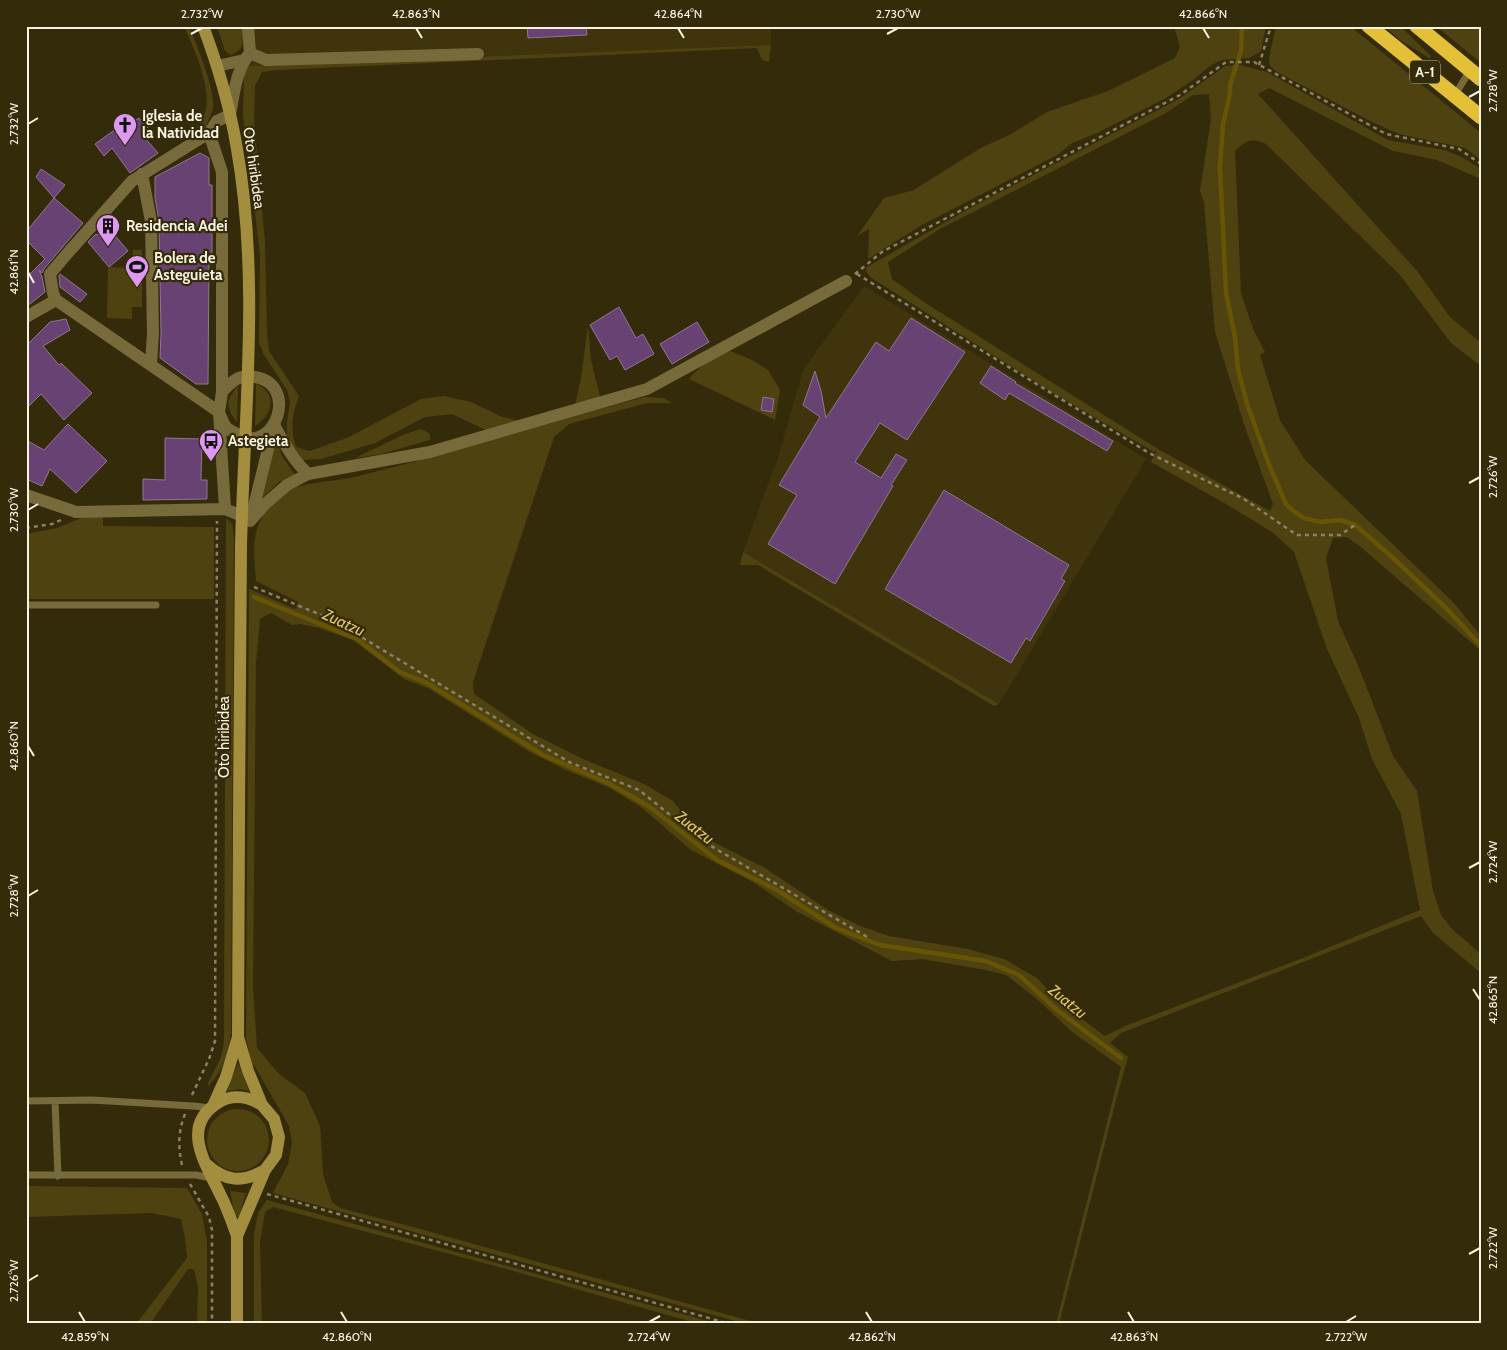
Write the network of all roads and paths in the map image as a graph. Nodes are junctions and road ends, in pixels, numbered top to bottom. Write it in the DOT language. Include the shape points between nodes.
graph roads {
  1 [pos="203,26"];
  2 [pos="248,26"];
  3 [pos="1271,26"];
  4 [pos="1368,26"];
  5 [pos="1416,26"];
  6 [pos="478,54"];
  7 [pos="247,57"];
  8 [pos="1259,65"];
  9 [pos="217,66"];
  10 [pos="1475,74"];
  11 [pos="1454,96"];
  12 [pos="230,115"];
  13 [pos="1481,117"];
  14 [pos="209,132"];
  15 [pos="1481,164"];
  16 [pos="142,174"];
  17 [pos="851,277"];
  18 [pos="56,300"];
  19 [pos="26,317"];
  20 [pos="150,365"];
  21 [pos="247,376"];
  22 [pos="222,392"];
  23 [pos="219,412"];
  24 [pos="274,425"];
  25 [pos="244,437"];
  26 [pos="308,474"];
  27 [pos="26,495"];
  28 [pos="225,508"];
  29 [pos="76,512"];
  30 [pos="246,518"];
  31 [pos="1355,525"];
  32 [pos="26,528"];
  33 [pos="241,582"];
  34 [pos="26,605"];
  35 [pos="156,605"];
  36 [pos="869,938"];
  37 [pos="238,1037"];
  38 [pos="26,1101"];
  39 [pos="56,1101"];
  40 [pos="262,1105"];
  41 [pos="188,1106"];
  42 [pos="210,1108"];
  43 [pos="206,1164"];
  44 [pos="265,1170"];
  45 [pos="26,1175"];
  46 [pos="58,1176"];
  47 [pos="186,1176"];
  48 [pos="212,1178"];
  49 [pos="256,1191"];
  50 [pos="238,1236"];
  51 [pos="212,1324"];
  52 [pos="237,1324"];
  53 [pos="730,1324"];
  1 -- 9 [label="street, Oto hiribidea"];
  2 -- 7 [label="street"];
  3 -- 8 [label="path"];
  4 -- 11 [label="highway, A-1"];
  5 -- 10 [label="highway, A-1"];
  6 -- 7 [label="street" via="266,60"];
  7 -- 9 [label="street"];
  7 -- 12 [label="street"];
  8 -- 15 [label="path" via="1386,134 1459,149"];
  8 -- 17 [label="path" via="1254,62 1226,62 1180,95 882,252"];
  9 -- 12 [label="street, Oto hiribidea"];
  10 -- 11 [label="lane"];
  11 -- 13 [label="highway, A-1"];
  12 -- 14 [label="street" via="217,121"];
  12 -- 21 [label="street, Oto hiribidea" via="242,176 248,260"];
  14 -- 16 [label="street"];
  14 -- 22 [label="street" via="222,172"];
  16 -- 18 [label="street" via="132,181 50,274"];
  16 -- 20 [label="street" via="151,221 153,333"];
  17 -- 26 [label="street" via="647,389 430,452"];
  17 -- 31 [label="path" via="1149,453 1244,499 1297,535 1340,535"];
  18 -- 19 [label="street"];
  18 -- 20 [label="street"];
  20 -- 23 [label="street"];
  21 -- 22 [label="street" via="233,380"];
  21 -- 24 [label="street" via="261,378 276,393 279,413"];
  21 -- 25 [label="street, Oto hiribidea"];
  22 -- 23 [label="street"];
  23 -- 25 [label="street" via="228,429"];
  23 -- 28 [label="street"];
  24 -- 25 [label="street" via="266,433"];
  24 -- 26 [label="street" via="298,465"];
  24 -- 30 [label="street"];
  25 -- 30 [label="street, Oto hiribidea"];
  26 -- 30 [label="street" via="287,485"];
  27 -- 29 [label="street"];
  28 -- 29 [label="street"];
  28 -- 30 [label="street"];
  28 -- 41 [label="path" via="217,521 215,1041"];
  29 -- 32 [label="path" via="52,524"];
  30 -- 33 [label="street, Oto hiribidea" via="241,546"];
  33 -- 36 [label="path" via="333,620 570,762 639,790 704,842"];
  33 -- 37 [label="street, Oto hiribidea"];
  34 -- 35 [label="lane"];
  37 -- 40 [label="street, Oto hiribidea"];
  37 -- 42 [label="street, Oto hiribidea" via="226,1077"];
  38 -- 39 [label="lane"];
  39 -- 41 [label="lane"];
  39 -- 46 [label="lane"];
  40 -- 42 [label="street" via="243,1097 222,1100"];
  40 -- 44 [label="street, Oto hiribidea" via="274,1119 279,1137 276,1155"];
  41 -- 42 [label="lane"];
  41 -- 47 [label="path" via="180,1127 178,1146"];
  42 -- 43 [label="street, Oto hiribidea" via="202,1119 197,1142"];
  43 -- 44 [label="street" via="228,1178 241,1179"];
  43 -- 48 [label="street, Oto hiribidea"];
  44 -- 49 [label="street, Oto hiribidea"];
  45 -- 46 [label="lane"];
  46 -- 47 [label="lane"];
  47 -- 48 [label="lane"];
  47 -- 51 [label="path" via="209,1217 212,1230"];
  48 -- 50 [label="street, Oto hiribidea"];
  49 -- 50 [label="street, Oto hiribidea"];
  49 -- 53 [label="path"];
  50 -- 52 [label="street, Oto hiribidea"];
}
